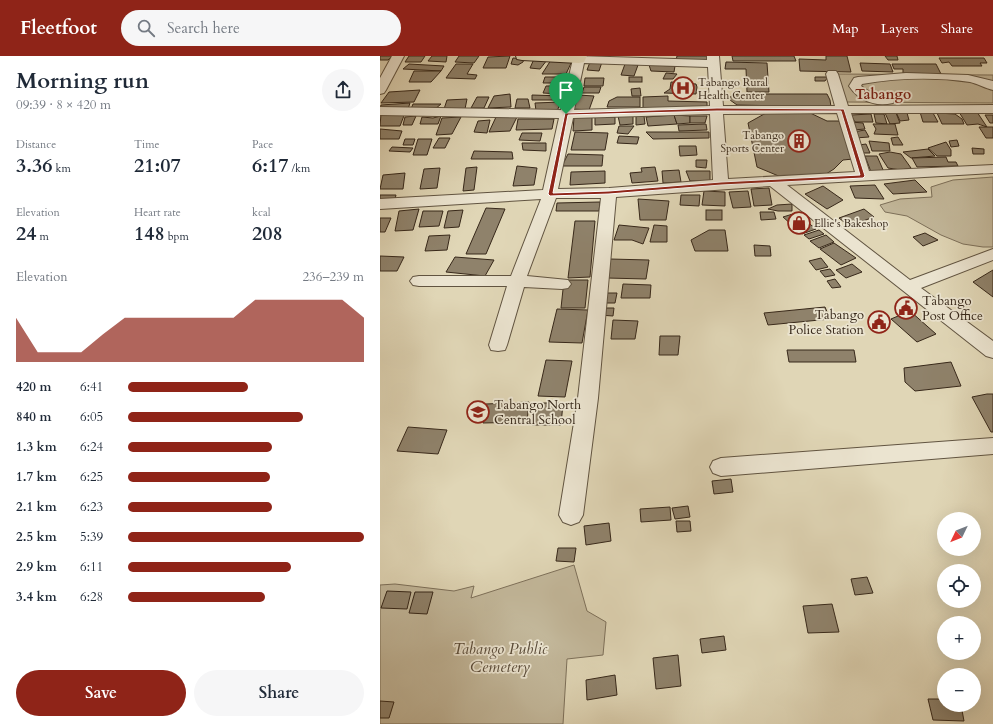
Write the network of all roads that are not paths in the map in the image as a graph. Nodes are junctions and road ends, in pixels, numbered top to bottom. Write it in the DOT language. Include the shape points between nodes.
graph roads {
  1 [pos="398,56"];
  2 [pos="522,56"];
  3 [pos="580,57"];
  4 [pos="713,60"];
  5 [pos="832,74"];
  6 [pos="993,86"];
  7 [pos="836,88"];
  8 [pos="856,88"];
  9 [pos="380,90"];
  10 [pos="993,99"];
  11 [pos="842,109"];
  12 [pos="717,110"];
  13 [pos="993,110"];
  14 [pos="380,111"];
  15 [pos="566,114"];
  16 [pos="993,169"];
  17 [pos="863,176"];
  18 [pos="773,181"];
  19 [pos="721,184"];
  20 [pos="609,192"];
  21 [pos="550,194"];
  22 [pos="380,204"];
  23 [pos="993,254"];
  24 [pos="419,281"];
  25 [pos="517,281"];
  26 [pos="562,284"];
  27 [pos="908,287"];
  28 [pos="498,345"];
  29 [pos="993,351"];
  30 [pos="993,446"];
  31 [pos="721,467"];
  32 [pos="571,515"];
  1 -- 9 [label="street"];
  2 -- 3 [label="main road"];
  3 -- 4 [label="street"];
  3 -- 15 [label="street"];
  4 -- 12 [label="street"];
  5 -- 7 [label="street"];
  6 -- 8 [label="street" via="988,82 962,77 872,77 858,81"];
  7 -- 8 [label="street"];
  7 -- 11 [label="street"];
  8 -- 10 [label="street" via="861,95 870,99"];
  11 -- 12 [label="street"];
  11 -- 13 [label="street"];
  11 -- 17 [label="street"];
  12 -- 15 [label="street"];
  12 -- 19 [label="street"];
  14 -- 15 [label="street"];
  15 -- 21 [label="street"];
  16 -- 17 [label="street"];
  17 -- 18 [label="street"];
  18 -- 19 [label="street"];
  18 -- 27 [label="street"];
  19 -- 20 [label="street"];
  20 -- 21 [label="street"];
  20 -- 32 [label="street" via="588,398"];
  21 -- 22 [label="street"];
  21 -- 25 [label="street"];
  23 -- 27 [label="street"];
  24 -- 25 [label="street"];
  25 -- 26 [label="street"];
  25 -- 28 [label="street"];
  27 -- 29 [label="street"];
  30 -- 31 [label="street"];
}
